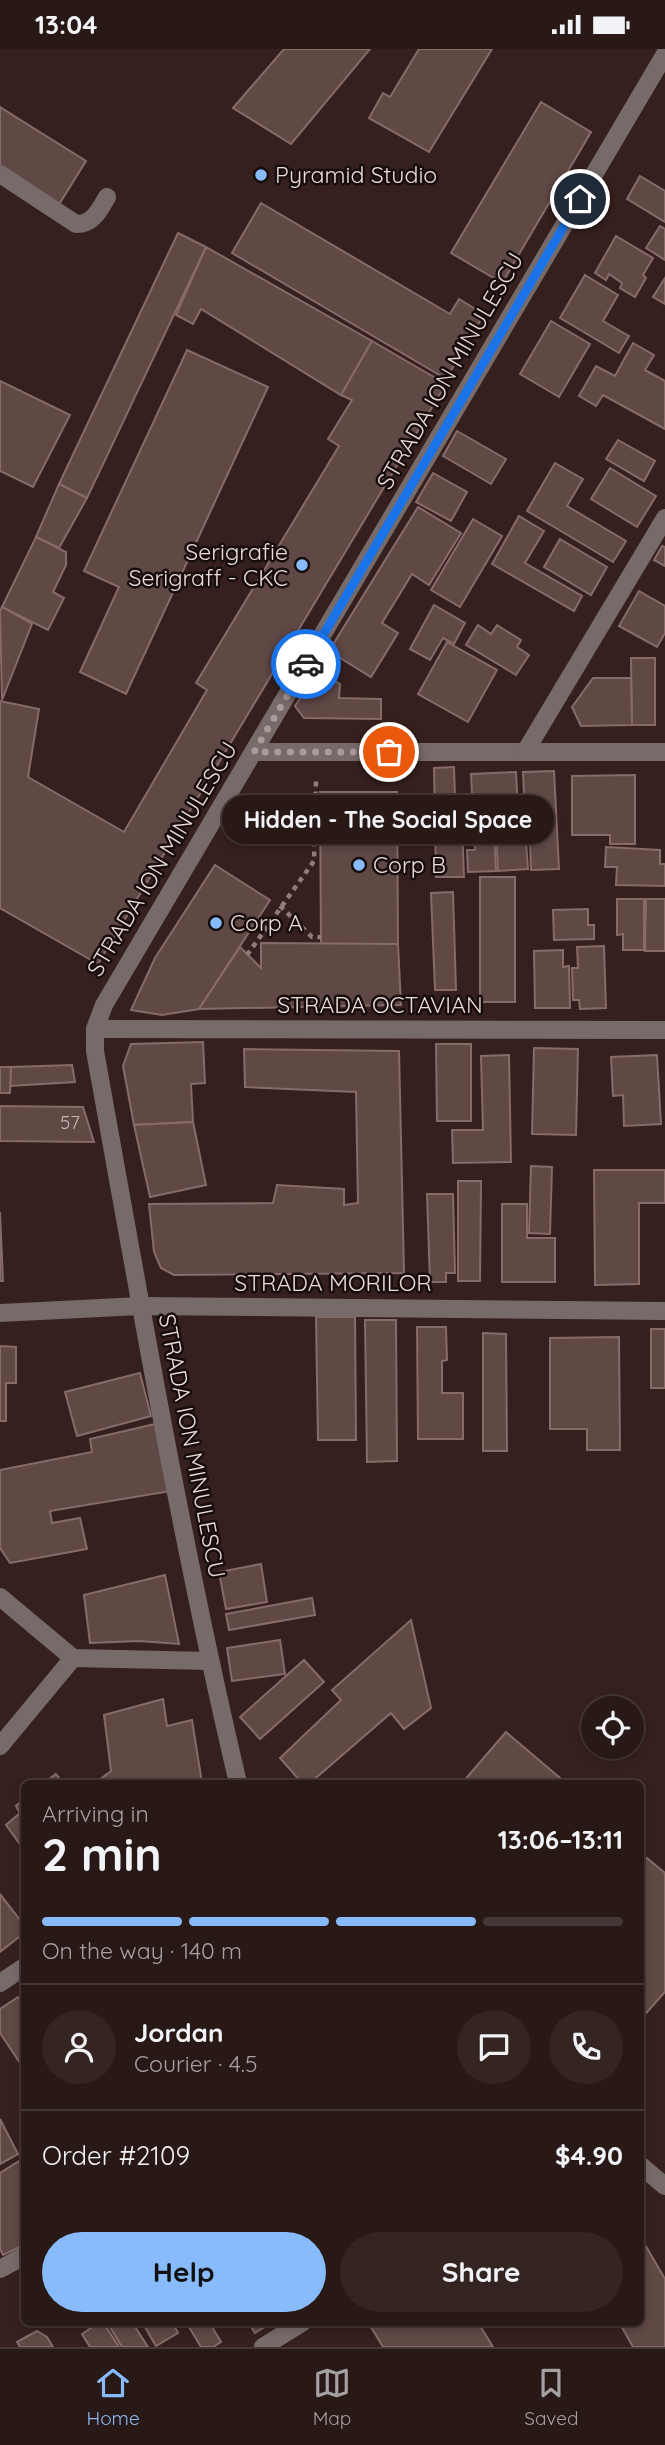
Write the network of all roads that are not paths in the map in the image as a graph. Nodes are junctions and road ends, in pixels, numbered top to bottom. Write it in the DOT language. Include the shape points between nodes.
graph roads {
  1 [pos="665,54"];
  2 [pos="0,174"];
  3 [pos="107,197"];
  4 [pos="665,518"];
  5 [pos="254,752"];
  6 [pos="525,752"];
  7 [pos="665,752"];
  8 [pos="96,1029"];
  9 [pos="665,1030"];
  10 [pos="140,1306"];
  11 [pos="665,1311"];
  12 [pos="0,1313"];
  13 [pos="0,1597"];
  14 [pos="74,1658"];
  15 [pos="209,1661"];
  16 [pos="0,1746"];
  17 [pos="236,1780"];
  18 [pos="21,1969"];
  19 [pos="0,1983"];
  20 [pos="644,2168"];
  21 [pos="665,2186"];
  22 [pos="21,2258"];
  23 [pos="0,2269"];
  24 [pos="297,2326"];
  25 [pos="263,2347"];
  1 -- 5 [label="street, STRADA ION MINULESCU"];
  2 -- 3 [label="street" via="76,224 86,224 96,216"];
  4 -- 6 [label="street"];
  5 -- 6 [label="street"];
  5 -- 8 [label="street, STRADA ION MINULESCU" via="104,1005"];
  6 -- 7 [label="street"];
  8 -- 9 [label="street, STRADA OCTAVIAN"];
  8 -- 10 [label="street, STRADA ION MINULESCU" via="95,1051"];
  10 -- 11 [label="street, STRADA MORILOR"];
  10 -- 12 [label="street, STRADA MORILOR"];
  10 -- 15 [label="street, STRADA ION MINULESCU"];
  13 -- 14 [label="street"];
  14 -- 15 [label="street"];
  14 -- 16 [label="street"];
  15 -- 17 [label="street, STRADA ION MINULESCU"];
  18 -- 19 [label="street"];
  20 -- 21 [label="street"];
  22 -- 23 [label="street"];
  24 -- 25 [label="street"];
}
